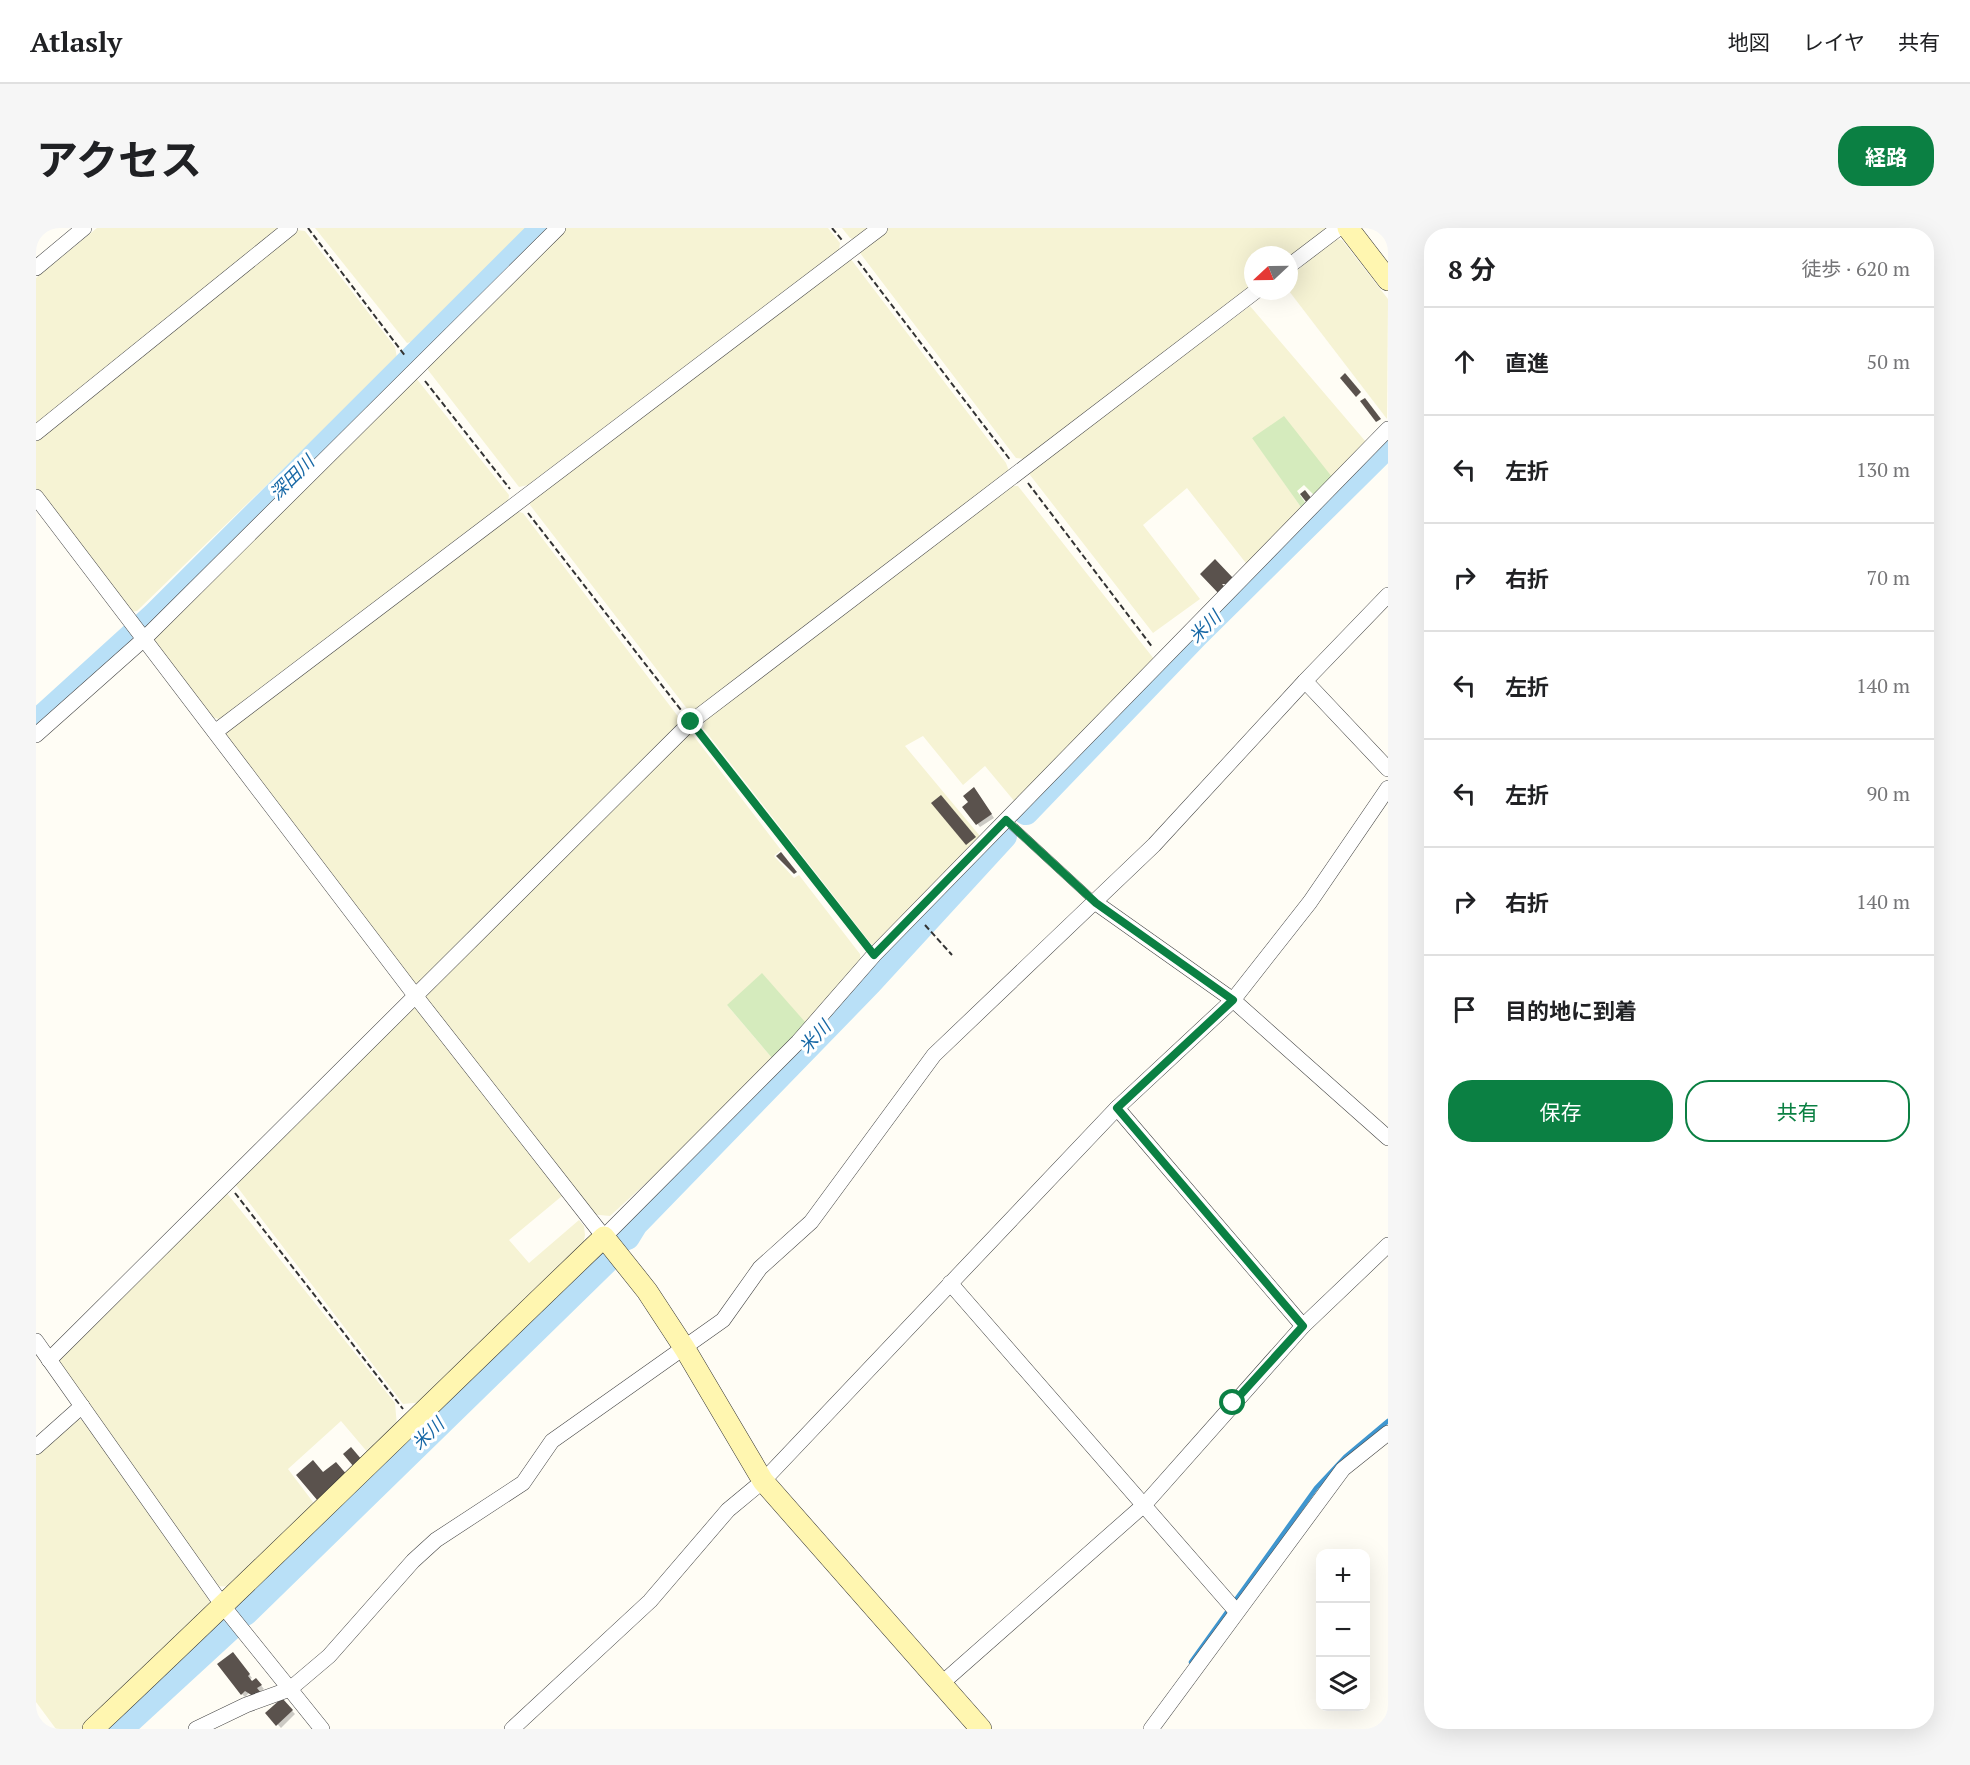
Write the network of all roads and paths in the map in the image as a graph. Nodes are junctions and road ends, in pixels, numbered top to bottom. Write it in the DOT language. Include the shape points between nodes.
graph roads {
  1 [pos="84,228"];
  2 [pos="290,228"];
  3 [pos="308,228"];
  4 [pos="558,228"];
  5 [pos="880,228"];
  6 [pos="1339,228"];
  7 [pos="1348,228"];
  8 [pos="850,251"];
  9 [pos="1298,259"];
  10 [pos="36,268"];
  11 [pos="1388,280"];
  12 [pos="1244,300"];
  13 [pos="415,368"];
  14 [pos="1388,429"];
  15 [pos="36,433"];
  16 [pos="1018,471"];
  17 [pos="36,497"];
  18 [pos="520,502"];
  19 [pos="1388,595"];
  20 [pos="144,639"];
  21 [pos="1161,658"];
  22 [pos="1305,681"];
  23 [pos="691,722"];
  24 [pos="214,732"];
  25 [pos="36,735"];
  26 [pos="1388,769"];
  27 [pos="1388,788"];
  28 [pos="1006,820"];
  29 [pos="1096,903"];
  30 [pos="926,926"];
  31 [pos="874,955"];
  32 [pos="952,955"];
  33 [pos="414,994"];
  34 [pos="1233,1000"];
  35 [pos="1117,1108"];
  36 [pos="1388,1138"];
  37 [pos="226,1182"];
  38 [pos="604,1238"];
  39 [pos="1388,1245"];
  40 [pos="950,1283"];
  41 [pos="1303,1326"];
  42 [pos="36,1341"];
  43 [pos="685,1349"];
  44 [pos="49,1360"];
  45 [pos="82,1406"];
  46 [pos="412,1421"];
  47 [pos="1388,1433"];
  48 [pos="36,1447"];
  49 [pos="763,1481"];
  50 [pos="1145,1504"];
  51 [pos="223,1606"];
  52 [pos="1236,1611"];
  53 [pos="941,1684"];
  54 [pos="290,1689"];
  55 [pos="93,1729"];
  56 [pos="196,1729"];
  57 [pos="321,1729"];
  58 [pos="512,1729"];
  59 [pos="981,1729"];
  60 [pos="1151,1729"];
  1 -- 10 [label="street"];
  2 -- 15 [label="street"];
  3 -- 13 [label="path"];
  4 -- 13 [label="street"];
  5 -- 8 [label="street"];
  6 -- 9 [label="street"];
  7 -- 11 [label="street"];
  8 -- 16 [label="path"];
  8 -- 18 [label="street"];
  12 -- 16 [label="street"];
  13 -- 18 [label="path"];
  13 -- 20 [label="street"];
  14 -- 21 [label="street" via="1277,546"];
  16 -- 21 [label="path"];
  16 -- 23 [label="street"];
  17 -- 20 [label="street"];
  18 -- 23 [label="path"];
  18 -- 24 [label="street"];
  19 -- 22 [label="street"];
  20 -- 24 [label="street"];
  20 -- 25 [label="street"];
  21 -- 28 [label="street"];
  22 -- 26 [label="street"];
  22 -- 29 [label="street"];
  23 -- 31 [label="path"];
  23 -- 33 [label="street"];
  24 -- 33 [label="street"];
  27 -- 34 [label="street" via="1310,902"];
  28 -- 29 [label="lane"];
  28 -- 31 [label="street"];
  29 -- 34 [label="street"];
  29 -- 43 [label="street" via="934,1055 811,1222 760,1269 723,1320"];
  30 -- 32 [label="path"];
  31 -- 38 [label="street" via="798,1042"];
  33 -- 37 [label="street"];
  33 -- 38 [label="street"];
  34 -- 35 [label="street"];
  34 -- 36 [label="street"];
  35 -- 40 [label="street"];
  35 -- 41 [label="street"];
  37 -- 44 [label="street"];
  37 -- 46 [label="path"];
  38 -- 43 [label="street"];
  38 -- 46 [label="street"];
  39 -- 41 [label="street"];
  40 -- 49 [label="street"];
  40 -- 50 [label="street"];
  41 -- 50 [label="street"];
  42 -- 44 [label="street"];
  43 -- 49 [label="street"];
  43 -- 54 [label="street" via="552,1441 523,1483 436,1540 329,1656"];
  44 -- 45 [label="street"];
  45 -- 48 [label="street"];
  45 -- 51 [label="street"];
  46 -- 51 [label="street"];
  47 -- 52 [label="street" via="1343,1469"];
  49 -- 53 [label="street"];
  49 -- 58 [label="street" via="728,1510 650,1600"];
  50 -- 52 [label="street"];
  50 -- 53 [label="street"];
  51 -- 54 [label="street"];
  51 -- 55 [label="street"];
  52 -- 60 [label="street"];
  53 -- 59 [label="street"];
  54 -- 56 [label="street"];
  54 -- 57 [label="street"];
}
